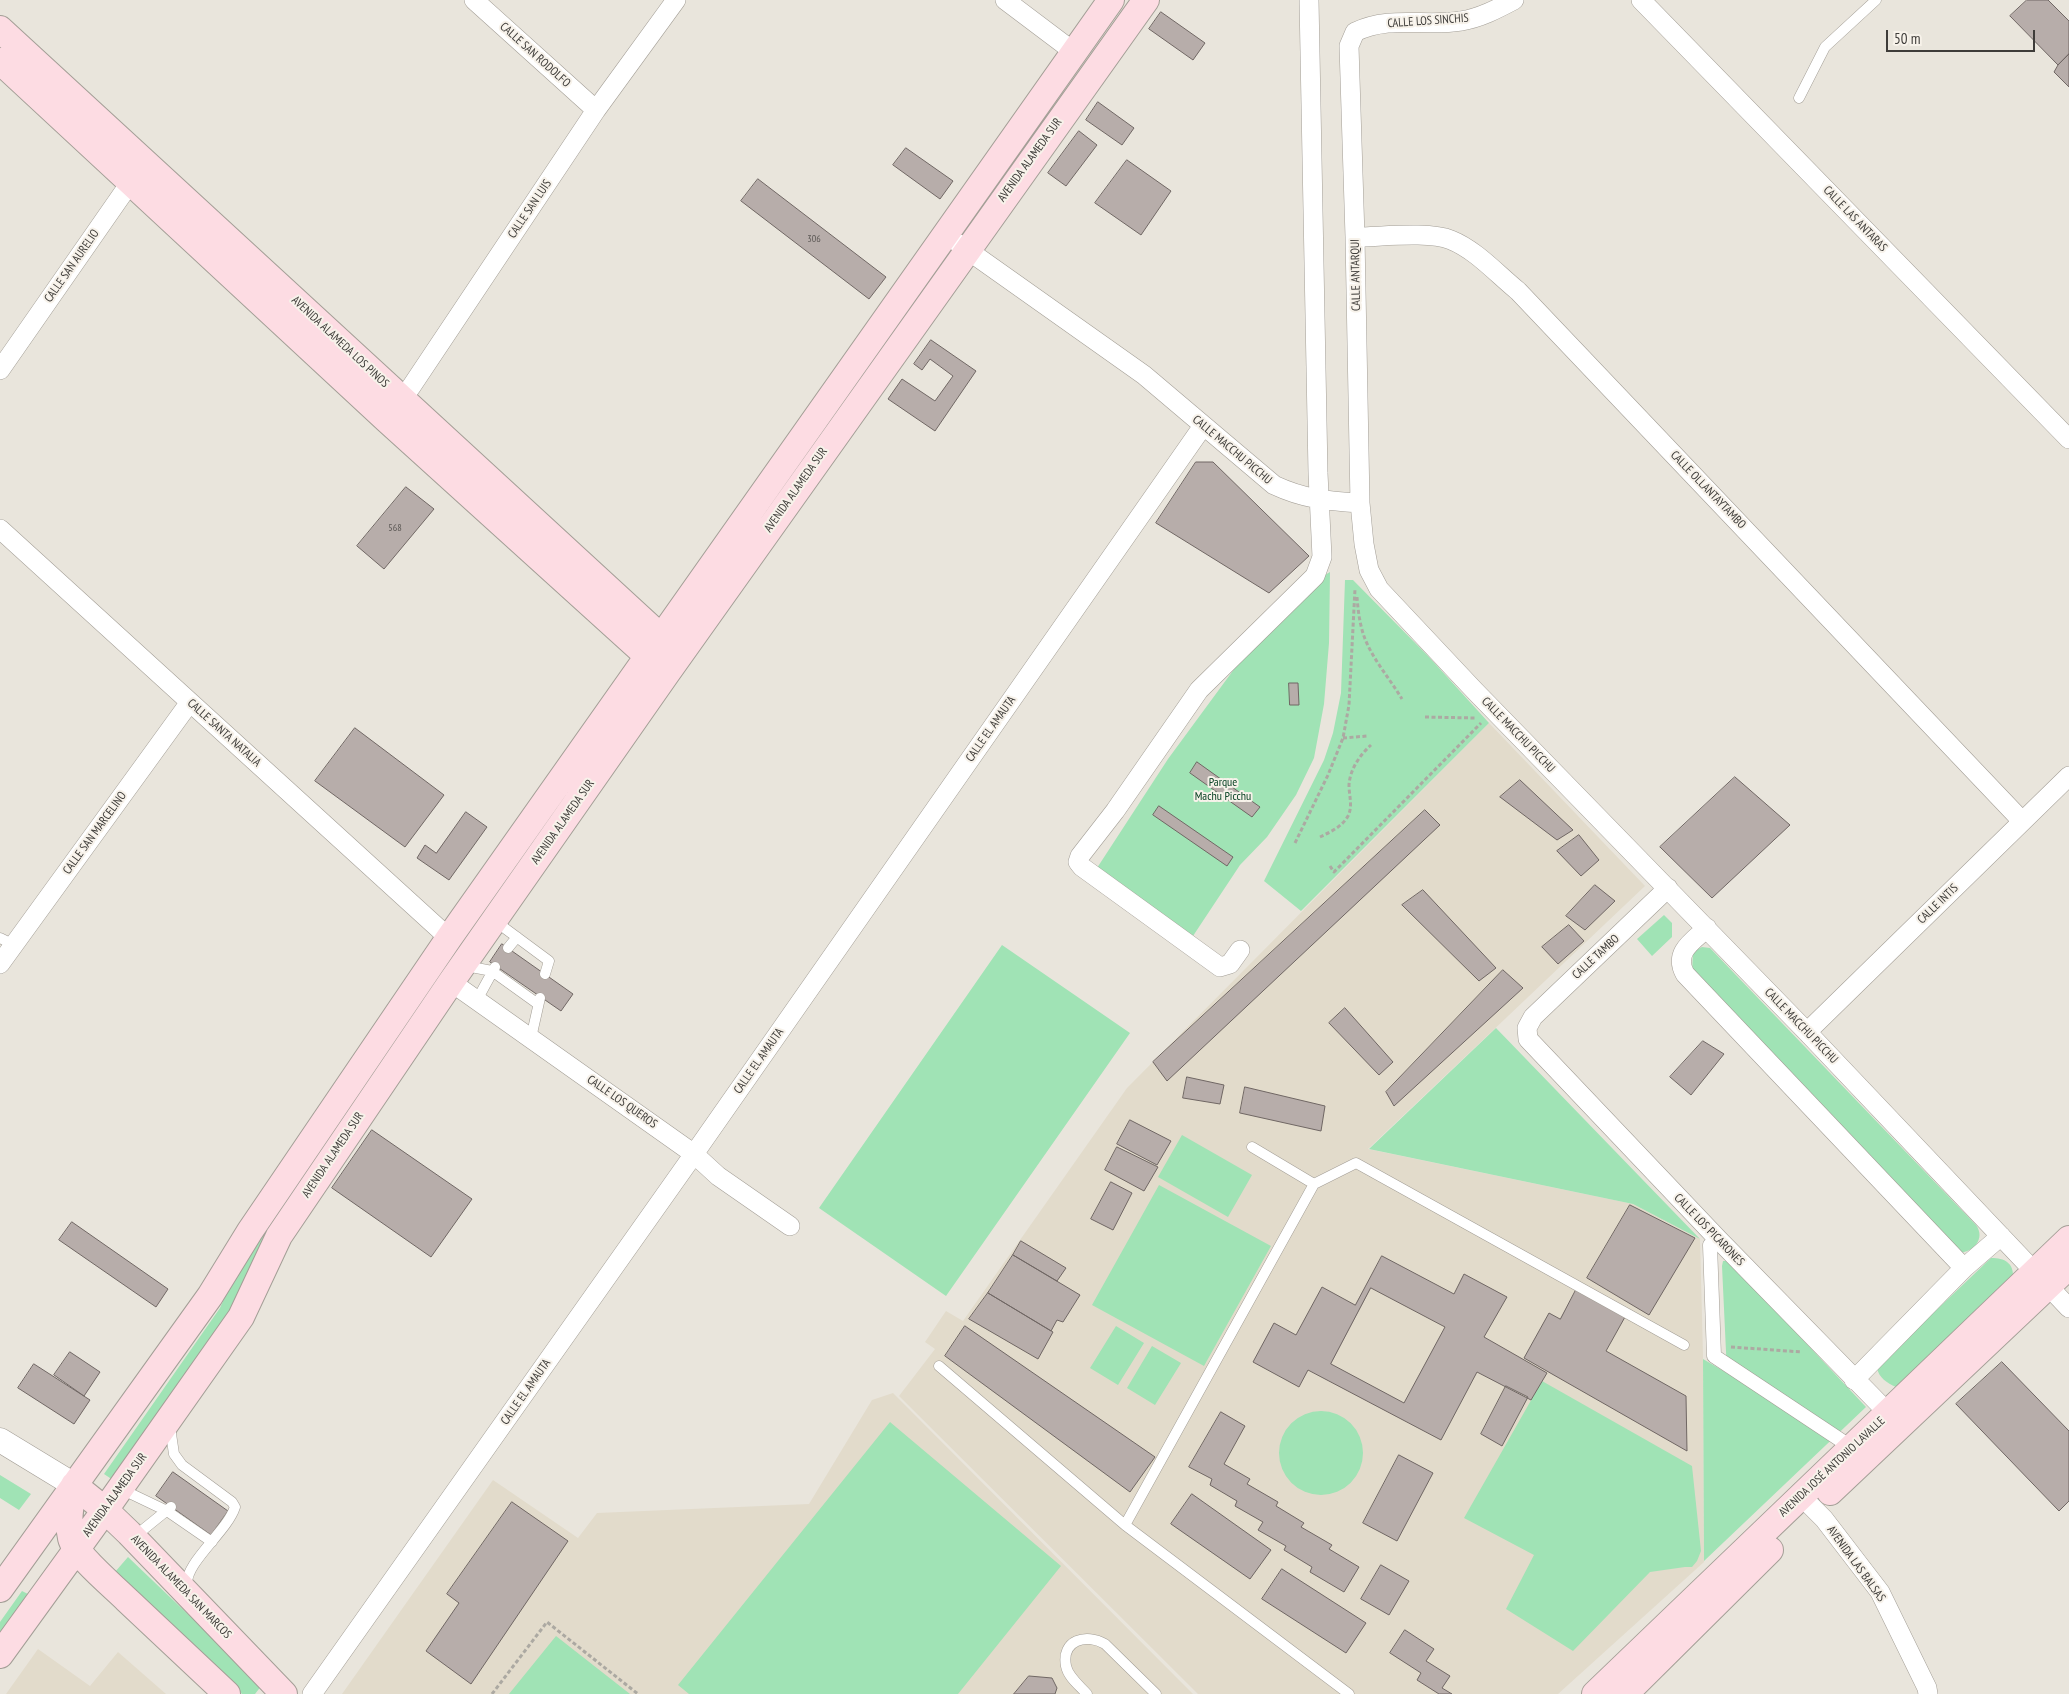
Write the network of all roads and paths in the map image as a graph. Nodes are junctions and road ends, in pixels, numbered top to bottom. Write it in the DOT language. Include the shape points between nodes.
graph roads {
  1 [pos="474,0"];
  2 [pos="676,0"];
  3 [pos="1005,0"];
  4 [pos="1111,0"];
  5 [pos="1146,0"];
  6 [pos="1309,0"];
  7 [pos="1514,0"];
  8 [pos="1641,0"];
  9 [pos="1876,0"];
  10 [pos="0,28"];
  11 [pos="1349,46"];
  12 [pos="1074,52"];
  13 [pos="0,61"];
  14 [pos="1799,98"];
  15 [pos="596,110"];
  16 [pos="146,162"];
  17 [pos="130,183"];
  18 [pos="945,235"];
  19 [pos="1355,237"];
  20 [pos="966,250"];
  21 [pos="0,370"];
  22 [pos="401,398"];
  23 [pos="387,420"];
  24 [pos="1202,426"];
  25 [pos="2069,439"];
  26 [pos="1320,501"];
  27 [pos="1360,503"];
  28 [pos="0,529"];
  29 [pos="1356,589"];
  30 [pos="1362,596"];
  31 [pos="664,655"];
  32 [pos="1402,698"];
  33 [pos="190,702"];
  34 [pos="1473,712"];
  35 [pos="1425,717"];
  36 [pos="1479,719"];
  37 [pos="1367,736"];
  38 [pos="1342,738"];
  39 [pos="1371,745"];
  40 [pos="2069,776"];
  41 [pos="2022,821"];
  42 [pos="1320,837"];
  43 [pos="1295,843"];
  44 [pos="1330,866"];
  45 [pos="1668,888"];
  46 [pos="494,920"];
  47 [pos="1707,928"];
  48 [pos="517,937"];
  49 [pos="449,938"];
  50 [pos="7,942"];
  51 [pos="508,948"];
  52 [pos="1240,950"];
  53 [pos="0,964"];
  54 [pos="494,968"];
  55 [pos="457,973"];
  56 [pos="545,974"];
  57 [pos="477,1000"];
  58 [pos="1527,1028"];
  59 [pos="1807,1032"];
  60 [pos="531,1038"];
  61 [pos="1252,1147"];
  62 [pos="694,1154"];
  63 [pos="1314,1184"];
  64 [pos="790,1226"];
  65 [pos="2001,1236"];
  66 [pos="1718,1239"];
  67 [pos="2069,1239"];
  68 [pos="2069,1266"];
  69 [pos="1964,1268"];
  70 [pos="2042,1279"];
  71 [pos="2069,1308"];
  72 [pos="1684,1346"];
  73 [pos="1714,1346"];
  74 [pos="1803,1352"];
  75 [pos="939,1366"];
  76 [pos="1854,1380"];
  77 [pos="170,1420"];
  78 [pos="1895,1420"];
  79 [pos="0,1440"];
  80 [pos="1850,1447"];
  81 [pos="74,1485"];
  82 [pos="120,1488"];
  83 [pos="1807,1502"];
  84 [pos="169,1509"];
  85 [pos="105,1510"];
  86 [pos="1125,1525"];
  87 [pos="133,1538"];
  88 [pos="212,1542"];
  89 [pos="76,1549"];
  90 [pos="0,1590"];
  91 [pos="188,1595"];
  92 [pos="0,1655"];
  93 [pos="227,1694"];
  94 [pos="284,1694"];
  95 [pos="312,1694"];
  96 [pos="492,1694"];
  97 [pos="638,1694"];
  98 [pos="1088,1694"];
  99 [pos="1156,1694"];
  100 [pos="1349,1694"];
  101 [pos="1595,1694"];
  102 [pos="1625,1694"];
  103 [pos="1928,1694"];
  1 -- 15 [label="street, CALLE SAN RODOLFO"];
  2 -- 15 [label="street, CALLE SAN LUIS"];
  3 -- 12 [label="street"];
  4 -- 12 [label="main road, AVENIDA ALAMEDA SUR"];
  5 -- 20 [label="main road, AVENIDA ALAMEDA SUR"];
  6 -- 26 [label="street"];
  7 -- 11 [label="street, CALLE LOS SINCHIS" via="1487,14 1460,21 1371,25 1355,32"];
  8 -- 25 [label="street, CALLE LAS ANTARAS"];
  9 -- 14 [label="lane" via="1825,47"];
  10 -- 16 [label="main road, AVENIDA ALAMEDA LOS PINOS"];
  11 -- 19 [label="street, CALLE ANTARQUI"];
  12 -- 18 [label="main road, AVENIDA ALAMEDA SUR"];
  13 -- 17 [label="main road, AVENIDA ALAMEDA LOS PINOS"];
  15 -- 22 [label="street, CALLE SAN LUIS"];
  16 -- 17 [label="street, CALLE SAN AURELIO"];
  16 -- 22 [label="main road, AVENIDA ALAMEDA LOS PINOS"];
  17 -- 21 [label="street, CALLE SAN AURELIO"];
  17 -- 23 [label="main road, AVENIDA ALAMEDA LOS PINOS"];
  18 -- 20 [label="street, CALLE MACCHU PICCHU"];
  18 -- 31 [label="main road, AVENIDA ALAMEDA SUR"];
  19 -- 27 [label="street, CALLE ANTARQUI"];
  19 -- 41 [label="street, CALLE OLLANTAYTAMBO" via="1450,239 1468,249 1518,291"];
  20 -- 24 [label="street, CALLE MACCHU PICCHU" via="1144,375"];
  20 -- 31 [label="main road, AVENIDA ALAMEDA SUR"];
  22 -- 23 [label="street, CALLE SAN LUIS"];
  22 -- 31 [label="main road, AVENIDA ALAMEDA LOS PINOS"];
  23 -- 31 [label="main road, AVENIDA ALAMEDA LOS PINOS"];
  24 -- 26 [label="street, CALLE MACCHU PICCHU" via="1274,485"];
  24 -- 62 [label="street, CALLE EL AMAUTA"];
  26 -- 27 [label="street, CALLE MACCHU PICCHU"];
  26 -- 52 [label="street" via="1322,556 1315,576 1199,690 1078,862 1220,968 1230,964"];
  27 -- 45 [label="street, CALLE MACCHU PICCHU" via="1369,570 1379,589"];
  28 -- 33 [label="street, CALLE SANTA NATALIA"];
  29 -- 30 [label="path"];
  29 -- 32 [label="path" via="1365,639"];
  29 -- 38 [label="path" via="1349,706"];
  31 -- 46 [label="main road, AVENIDA ALAMEDA SUR"];
  31 -- 49 [label="main road, AVENIDA ALAMEDA SUR"];
  33 -- 49 [label="street, CALLE SANTA NATALIA"];
  33 -- 50 [label="street, CALLE SAN MARCELINO"];
  34 -- 36 [label="path"];
  35 -- 36 [label="path"];
  36 -- 44 [label="path" via="1482,722 1334,872"];
  37 -- 38 [label="path"];
  38 -- 43 [label="path"];
  39 -- 42 [label="path" via="1355,765 1349,783 1351,806 1347,817 1341,825"];
  40 -- 41 [label="street, CALLE INTIS"];
  41 -- 59 [label="street, CALLE INTIS"];
  45 -- 47 [label="street, CALLE MACCHU PICCHU"];
  45 -- 58 [label="street, CALLE TAMBO" via="1533,1017"];
  46 -- 48 [label="lane"];
  46 -- 55 [label="main road, AVENIDA ALAMEDA SUR"];
  47 -- 59 [label="street, CALLE MACCHU PICCHU"];
  47 -- 69 [label="street" via="1683,952 1680,959 1685,974"];
  48 -- 51 [label="lane"];
  48 -- 56 [label="lane" via="549,961"];
  49 -- 81 [label="main road, AVENIDA ALAMEDA SUR" via="210,1296"];
  50 -- 53 [label="street, CALLE SAN MARCELINO"];
  54 -- 55 [label="lane"];
  54 -- 57 [label="lane"];
  54 -- 60 [label="lane" via="539,1000"];
  55 -- 57 [label="street, CALLE LOS QUEROS"];
  55 -- 77 [label="main road, AVENIDA ALAMEDA SUR" via="279,1236 241,1317"];
  57 -- 60 [label="street, CALLE LOS QUEROS"];
  58 -- 66 [label="street, CALLE LOS PICARONES" via="1528,1039"];
  59 -- 65 [label="street, CALLE MACCHU PICCHU"];
  60 -- 62 [label="street, CALLE LOS QUEROS"];
  61 -- 63 [label="lane"];
  62 -- 64 [label="street, CALLE LOS QUEROS" via="718,1176"];
  62 -- 95 [label="street, CALLE EL AMAUTA"];
  63 -- 72 [label="lane" via="1356,1163"];
  63 -- 86 [label="lane"];
  65 -- 69 [label="street"];
  65 -- 70 [label="street, CALLE MACCHU PICCHU"];
  66 -- 73 [label="street" via="1710,1244"];
  66 -- 76 [label="street, CALLE LOS PICARONES"];
  67 -- 70 [label="main road, AVENIDA JOSÉ ANTONIO LAVALLE"];
  68 -- 70 [label="main road, AVENIDA JOSÉ ANTONIO LAVALLE"];
  69 -- 76 [label="street"];
  70 -- 71 [label="street, CALLE MACCHU PICCHU"];
  70 -- 78 [label="main road, AVENIDA JOSÉ ANTONIO LAVALLE"];
  73 -- 74 [label="path"];
  73 -- 80 [label="street" via="1714,1356"];
  75 -- 86 [label="lane"];
  76 -- 78 [label="street, CALLE LOS PICARONES"];
  77 -- 82 [label="main road, AVENIDA ALAMEDA SUR"];
  77 -- 88 [label="lane" via="174,1454 191,1478 235,1504"];
  78 -- 80 [label="main road, AVENIDA JOSÉ ANTONIO LAVALLE"];
  78 -- 83 [label="main road, AVENIDA JOSÉ ANTONIO LAVALLE"];
  79 -- 81 [label="street, AVENIDA ALAMEDA SAN MARCOS"];
  80 -- 83 [label="main road, AVENIDA JOSÉ ANTONIO LAVALLE"];
  81 -- 85 [label="main road, AVENIDA ALAMEDA SAN MARCOS"];
  81 -- 89 [label="main road" via="69,1514 71,1538"];
  81 -- 90 [label="main road, AVENIDA ALAMEDA SUR"];
  82 -- 84 [label="lane"];
  82 -- 85 [label="main road, AVENIDA ALAMEDA SUR"];
  83 -- 101 [label="main road, AVENIDA JOSÉ ANTONIO LAVALLE"];
  83 -- 102 [label="main road, AVENIDA JOSÉ ANTONIO LAVALLE"];
  83 -- 103 [label="street, AVENIDA LAS BALSAS" via="1880,1592"];
  84 -- 87 [label="lane"];
  84 -- 88 [label="lane"];
  85 -- 87 [label="main road, AVENIDA ALAMEDA SAN MARCOS"];
  85 -- 89 [label="main road, AVENIDA ALAMEDA SUR"];
  86 -- 100 [label="lane"];
  87 -- 91 [label="main road, AVENIDA ALAMEDA SAN MARCOS"];
  88 -- 91 [label="lane" via="190,1569 186,1580"];
  89 -- 92 [label="main road, AVENIDA ALAMEDA SUR"];
  89 -- 93 [label="main road"];
  91 -- 94 [label="main road, AVENIDA ALAMEDA SAN MARCOS"];
  96 -- 97 [label="path" via="547,1622"];
  98 -- 99 [label="lane" via="1071,1676 1065,1657 1069,1647 1086,1638 1105,1644"];
}
